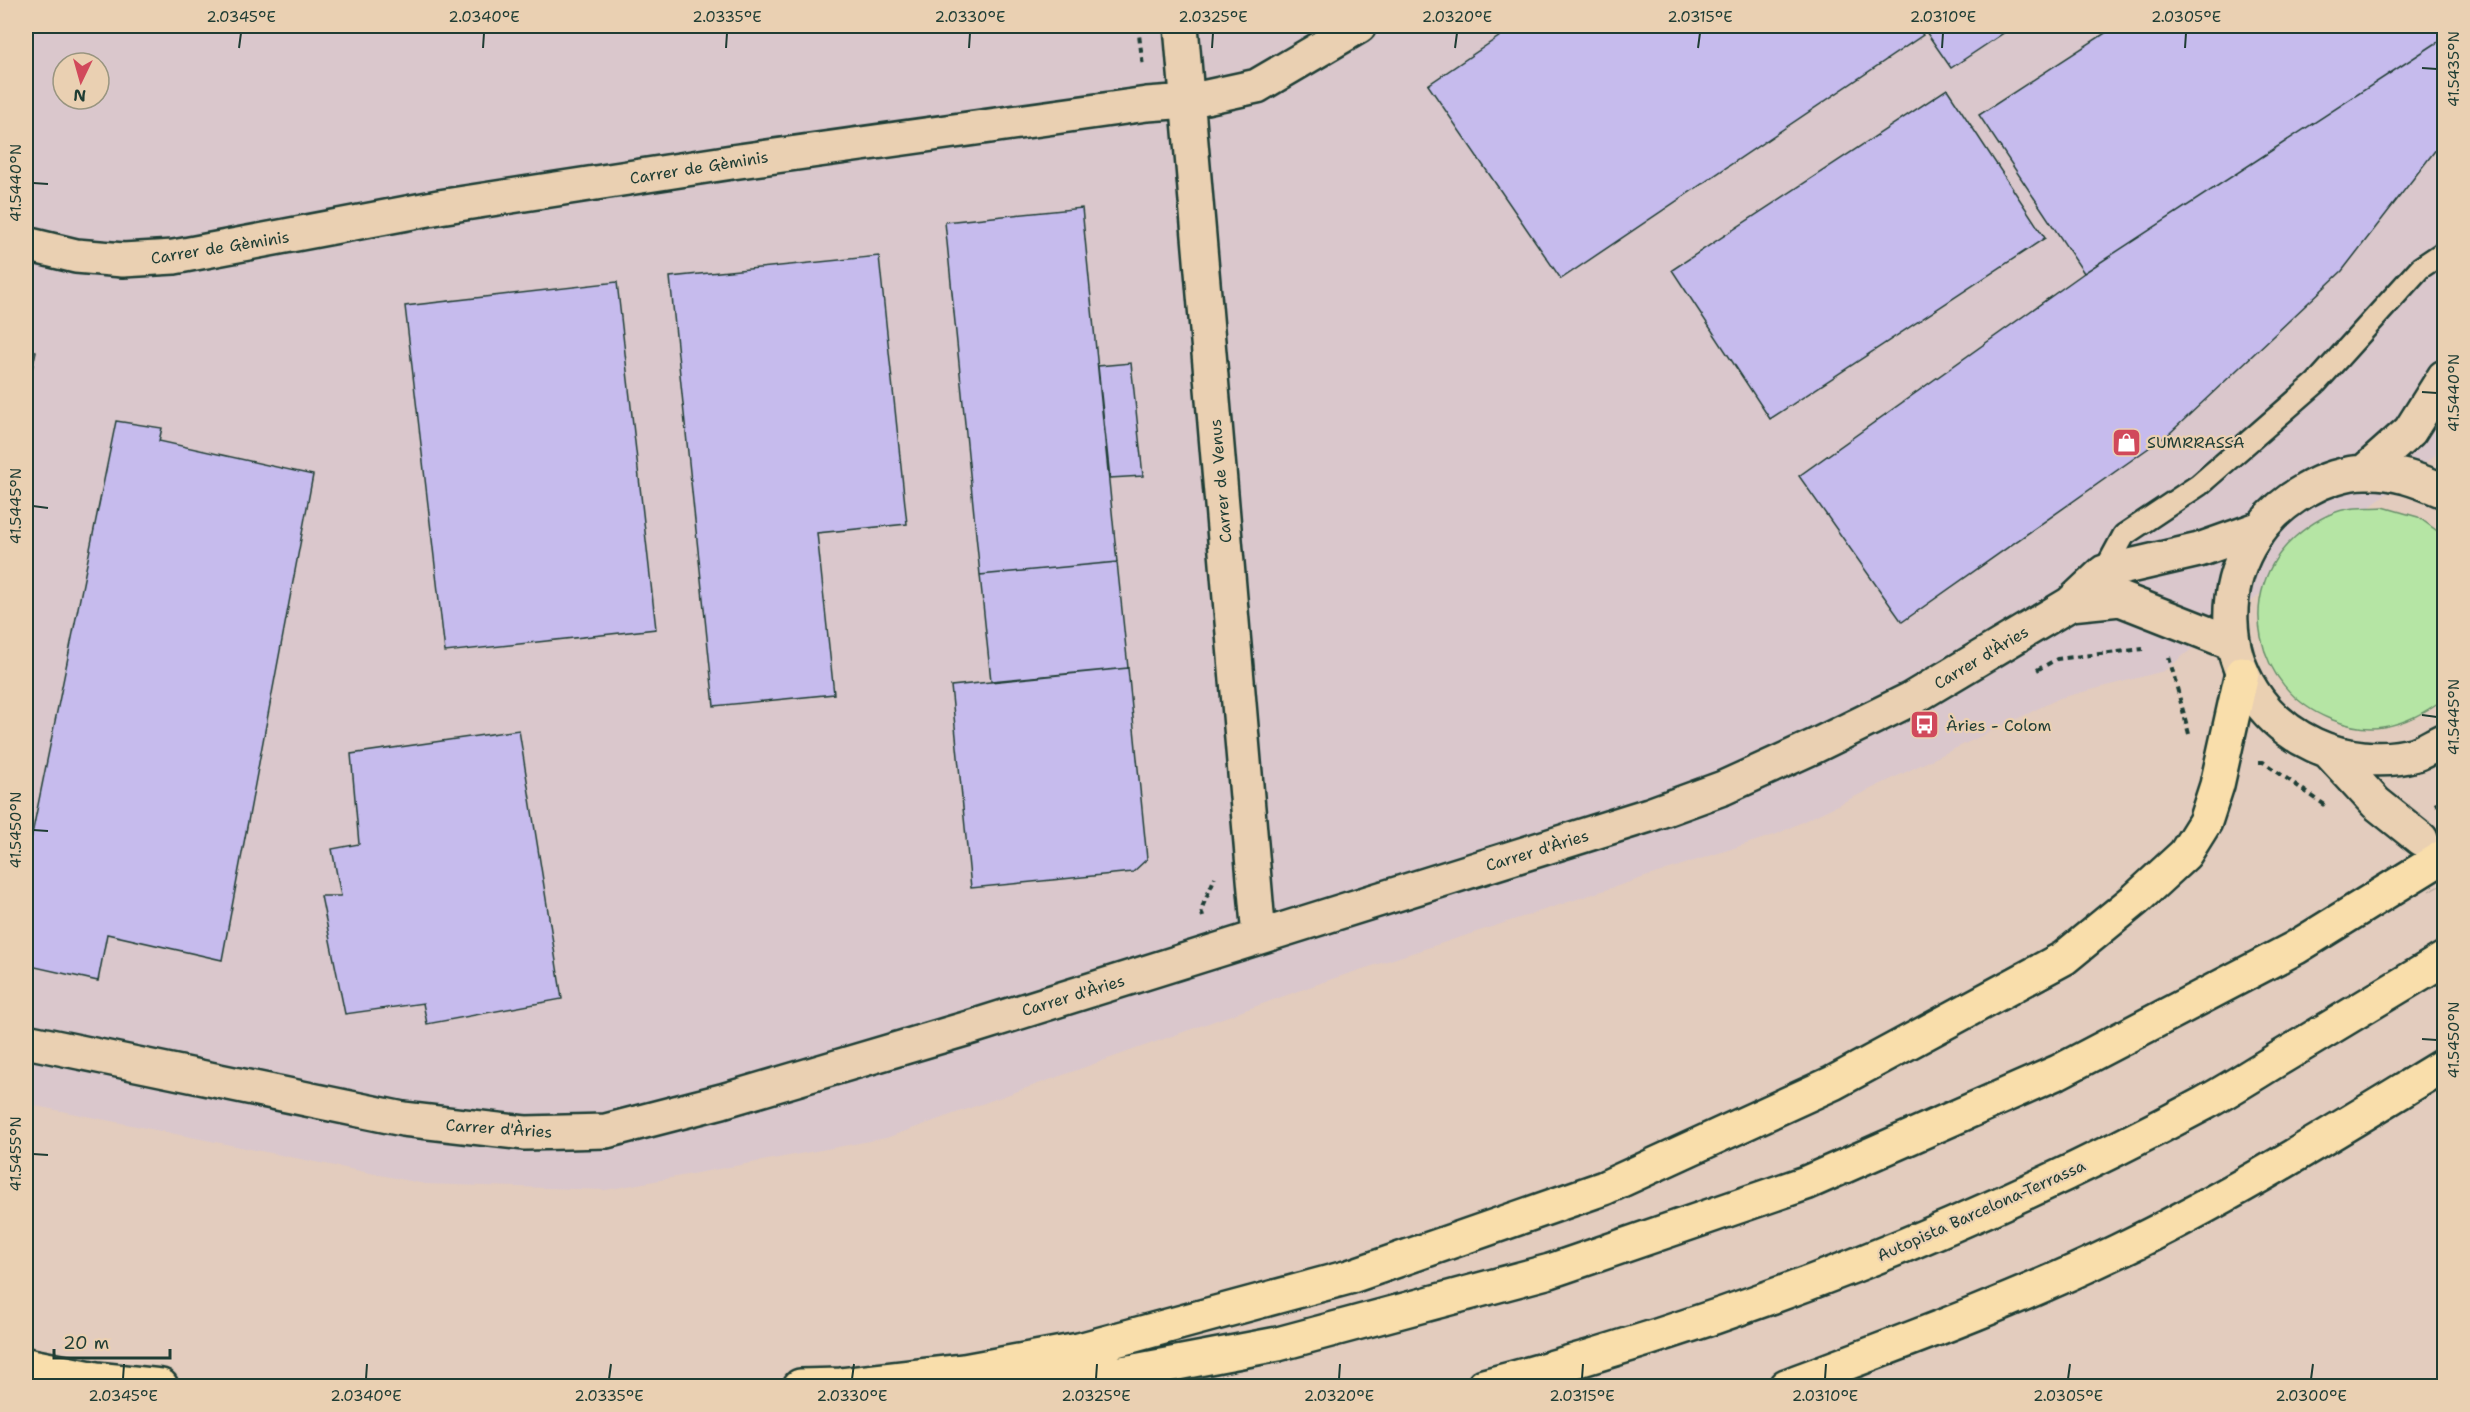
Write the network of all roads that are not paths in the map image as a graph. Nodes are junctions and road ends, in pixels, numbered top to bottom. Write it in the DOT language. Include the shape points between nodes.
graph roads {
  1 [pos="1181,26"];
  2 [pos="1359,26"];
  3 [pos="1188,101"];
  4 [pos="26,244"];
  5 [pos="2445,252"];
  6 [pos="2445,377"];
  7 [pos="2365,471"];
  8 [pos="2445,491"];
  9 [pos="2258,530"];
  10 [pos="2104,572"];
  11 [pos="2070,604"];
  12 [pos="2237,658"];
  13 [pos="2445,740"];
  14 [pos="2330,753"];
  15 [pos="2425,841"];
  16 [pos="1259,937"];
  17 [pos="2445,959"];
  18 [pos="26,1041"];
  19 [pos="2445,1065"];
  20 [pos="26,1365"];
  21 [pos="161,1386"];
  22 [pos="800,1386"];
  23 [pos="1022,1386"];
  24 [pos="1484,1386"];
  25 [pos="1786,1386"];
  1 -- 3 [label="street, Carrer de Venus"];
  2 -- 3 [label="street, Carrer de Gèminis" via="1257,86"];
  3 -- 4 [label="street, Carrer de Gèminis" via="732,162 474,202 174,257 76,256"];
  3 -- 16 [label="street, Carrer de Venus"];
  5 -- 10 [label="lane" via="2420,268 2316,383 2199,485 2124,535"];
  6 -- 7 [label="street" via="2410,431"];
  7 -- 8 [label="street" via="2410,476"];
  7 -- 9 [label="street" via="2324,480 2288,500"];
  9 -- 10 [label="street" via="2199,550"];
  9 -- 12 [label="street" via="2239,565 2230,603"];
  10 -- 11 [label="street, Carrer d'Àries"];
  11 -- 12 [label="street, Carrer d'Àries" via="2120,599"];
  11 -- 16 [label="street, Carrer d'Àries" via="1911,699 1723,788 1649,815"];
  12 -- 14 [label="street" via="2257,700 2277,722"];
  12 -- 22 [label="highway" via="2217,785 2205,822 2185,854 2064,958 1833,1083 1604,1188 1349,1277 1079,1350 964,1371"];
  13 -- 14 [label="street" via="2416,754 2373,760"];
  14 -- 15 [label="street" via="2376,803"];
  15 -- 23 [label="highway" via="2295,948 2058,1072 1806,1183 1550,1271 1278,1344 1135,1371"];
  16 -- 18 [label="street, Carrer d'Àries" via="722,1101 606,1131 525,1132 403,1119"];
  17 -- 24 [label="highway, Autopista Barcelona-Terrassa" via="2205,1103 2069,1173 1938,1232 1752,1303 1558,1367"];
  19 -- 25 [label="highway" via="2256,1179 2118,1251 1977,1313"];
  20 -- 21 [label="highway"];
}
